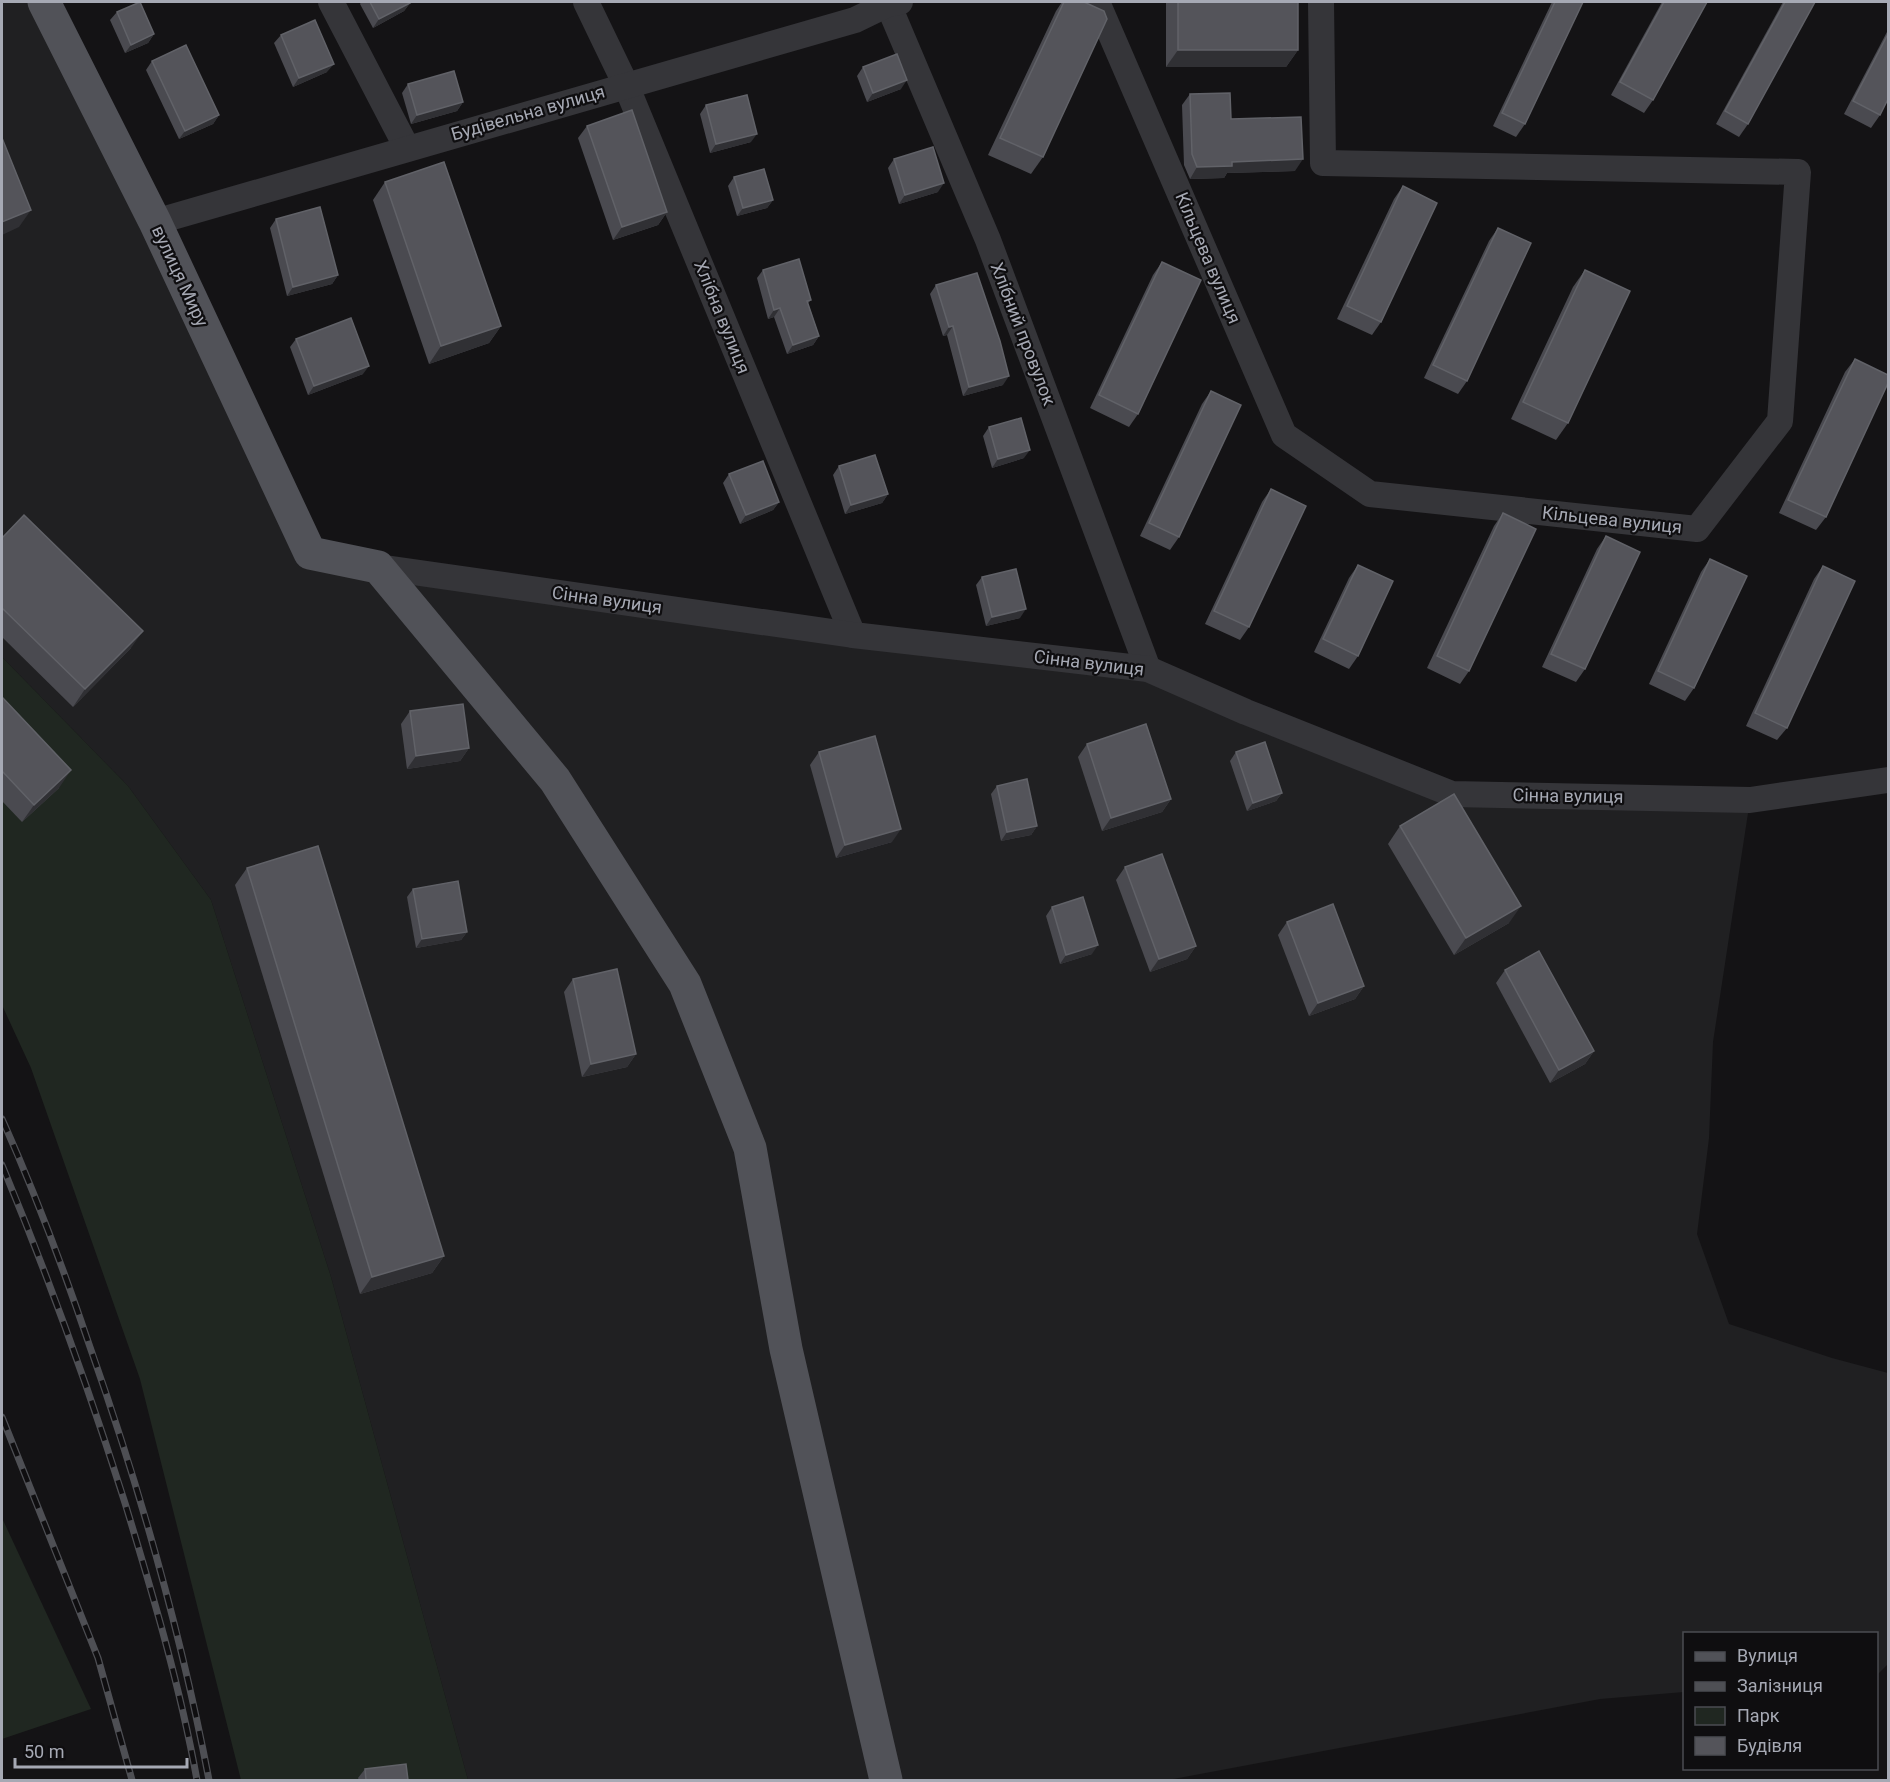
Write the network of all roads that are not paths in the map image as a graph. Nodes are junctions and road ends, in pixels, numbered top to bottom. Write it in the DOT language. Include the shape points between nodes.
graph roads {
  1 [pos="44,2"];
  2 [pos="331,2"];
  3 [pos="586,2"];
  4 [pos="1097,2"];
  5 [pos="1321,2"];
  6 [pos="894,3"];
  7 [pos="851,11"];
  8 [pos="626,85"];
  9 [pos="407,148"];
  10 [pos="155,222"];
  11 [pos="378,567"];
  12 [pos="853,635"];
  13 [pos="1148,669"];
  14 [pos="1888,780"];
  15 [pos="886,1780"];
  1 -- 10 [label="main road, вулиця Миру"];
  2 -- 9 [label="street"];
  3 -- 8 [label="street, Хлібна вулиця"];
  4 -- 5 [label="street, Кільцева вулиця" via="1284,435 1370,494 1697,529 1780,421 1798,172 1323,163"];
  6 -- 7 [label="street, Будівельна вулиця"];
  6 -- 13 [label="street, Хлібний провулок" via="988,240"];
  7 -- 8 [label="street, Будівельна вулиця"];
  8 -- 9 [label="street, Будівельна вулиця"];
  8 -- 12 [label="street, Хлібна вулиця"];
  9 -- 10 [label="street, Будівельна вулиця"];
  10 -- 11 [label="main road, вулиця Миру" via="310,553"];
  11 -- 12 [label="street, Сінна вулиця"];
  11 -- 15 [label="main road" via="555,780 685,984 750,1148 786,1349"];
  12 -- 13 [label="street, Сінна вулиця"];
  13 -- 14 [label="street, Сінна вулиця" via="1452,794 1750,800"];
}
